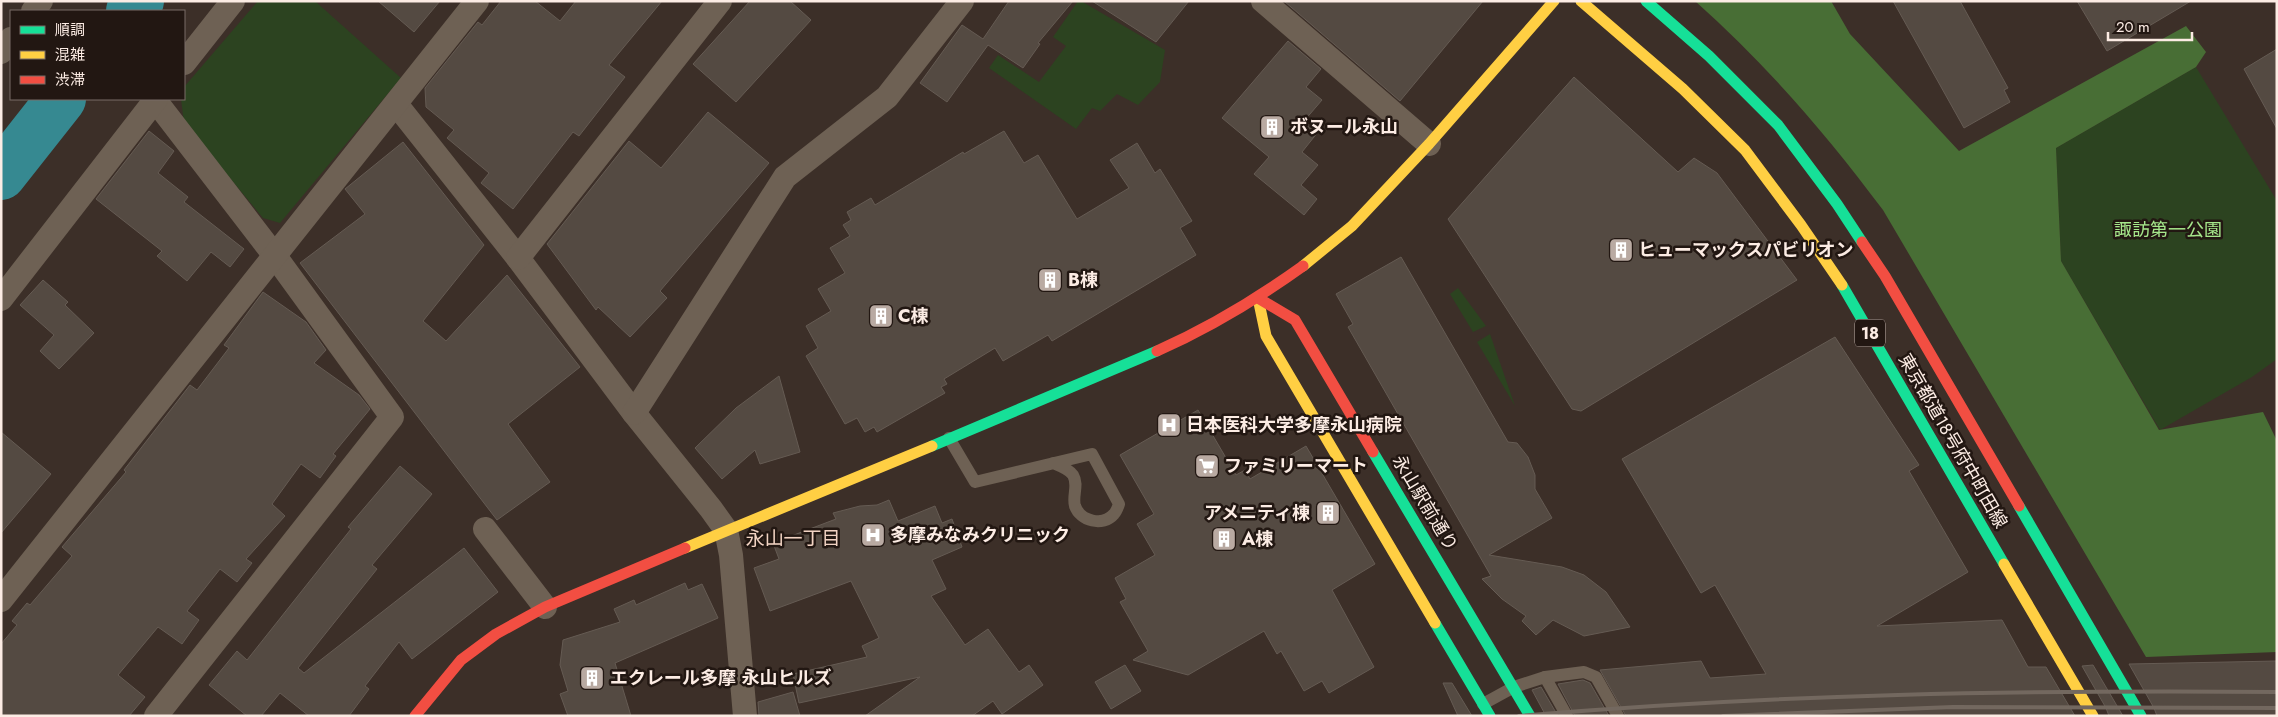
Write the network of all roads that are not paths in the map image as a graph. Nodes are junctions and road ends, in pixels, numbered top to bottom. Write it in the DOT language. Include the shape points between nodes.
graph roads {
  1 [pos="234,1"];
  2 [pos="478,1"];
  3 [pos="720,1"];
  4 [pos="962,1"];
  5 [pos="1263,1"];
  6 [pos="1554,1"];
  7 [pos="1581,1"];
  8 [pos="1646,1"];
  9 [pos="10,40"];
  10 [pos="1,52"];
  11 [pos="185,63"];
  12 [pos="154,100"];
  13 [pos="156,100"];
  14 [pos="396,104"];
  15 [pos="1430,144"];
  16 [pos="275,256"];
  17 [pos="518,258"];
  18 [pos="1258,298"];
  19 [pos="1,299"];
  20 [pos="634,414"];
  21 [pos="949,438"];
  22 [pos="1054,463"];
  23 [pos="485,528"];
  24 [pos="726,530"];
  25 [pos="1,600"];
  26 [pos="545,607"];
  27 [pos="1545,677"];
  28 [pos="1514,687"];
  29 [pos="1487,710"];
  30 [pos="156,716"];
  31 [pos="415,716"];
  32 [pos="745,716"];
  33 [pos="1530,716"];
  34 [pos="1567,716"];
  35 [pos="1618,716"];
  36 [pos="2093,716"];
  37 [pos="2141,716"];
  1 -- 11 [label="street"];
  2 -- 14 [label="street"];
  3 -- 17 [label="street"];
  4 -- 20 [label="street" via="887,97 785,177"];
  5 -- 15 [label="street"];
  6 -- 15 [label="street"];
  7 -- 36 [label="street, 東京都道18号府中町田線 / 18" via="1683,89 1745,150 1801,224 1846,292"];
  8 -- 37 [label="street, 東京都道18号府中町田線 / 18" via="1709,56 1778,125 1837,204 1885,276"];
  9 -- 10 [label="street"];
  12 -- 19 [label="street"];
  13 -- 16 [label="street"];
  14 -- 16 [label="street"];
  14 -- 17 [label="street"];
  15 -- 18 [label="street" via="1352,226"];
  16 -- 25 [label="street"];
  16 -- 30 [label="street" via="392,417"];
  17 -- 20 [label="street"];
  18 -- 21 [label="street" via="1193,335"];
  18 -- 28 [label="street, 永山駅前通り" via="1295,320 1380,470"];
  18 -- 29 [label="street" via="1266,336 1358,483"];
  20 -- 24 [label="street"];
  21 -- 22 [label="lane" via="975,482"];
  21 -- 24 [label="street"];
  22 -- 22 [label="lane" via="1092,454 1119,504 1113,515 1101,522 1081,516 1074,502 1074,476"];
  23 -- 26 [label="street"];
  24 -- 26 [label="street"];
  24 -- 32 [label="street"];
  26 -- 31 [label="street" via="468,654"];
  27 -- 28 [label="lane"];
  27 -- 34 [label="lane"];
  27 -- 35 [label="lane" via="1584,672 1596,677"];
  28 -- 29 [label="lane"];
  28 -- 33 [label="street, 永山駅前通り"];
}
